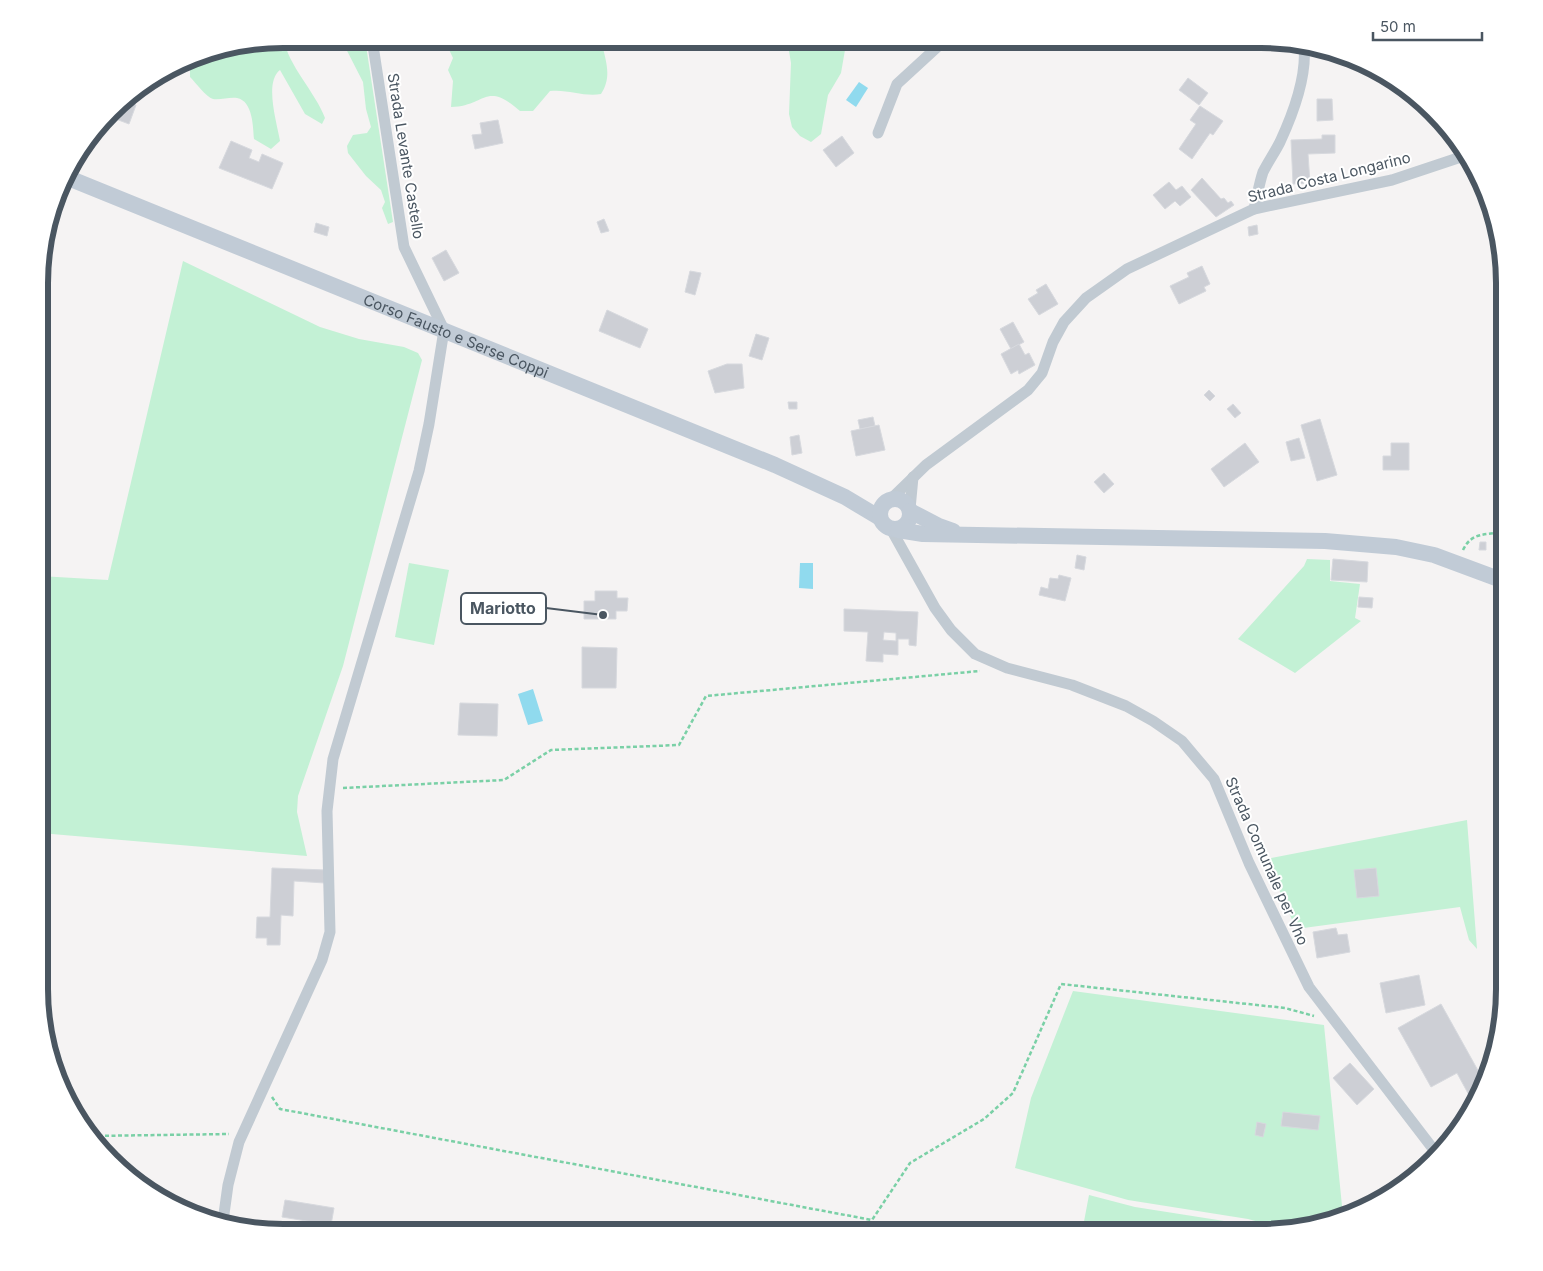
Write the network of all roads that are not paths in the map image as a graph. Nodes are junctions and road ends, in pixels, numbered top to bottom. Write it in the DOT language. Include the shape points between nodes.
graph roads {
  1 [pos="373,48"];
  2 [pos="936,48"];
  3 [pos="1304,52"];
  4 [pos="878,133"];
  5 [pos="1459,158"];
  6 [pos="71,180"];
  7 [pos="1254,209"];
  8 [pos="444,330"];
  9 [pos="913,477"];
  10 [pos="845,498"];
  11 [pos="889,500"];
  12 [pos="910,510"];
  13 [pos="890,525"];
  14 [pos="964,534"];
  15 [pos="1496,578"];
  16 [pos="1433,1148"];
  17 [pos="224,1216"];
  1 -- 8 [label="street, Strada Levante Castello" via="404,246"];
  2 -- 4 [label="street" via="897,84"];
  3 -- 7 [label="street" via="1292,115 1263,172"];
  5 -- 7 [label="street, Strada Costa Longarino" via="1392,180"];
  6 -- 8 [label="street, Corso Fausto e Serse Coppi"];
  7 -- 9 [label="street, Strada Costa Longarino" via="1127,269 1086,298 1064,322 1042,373 1028,390"];
  8 -- 10 [label="street, Corso Fausto e Serse Coppi" via="775,465"];
  8 -- 17 [label="street" via="419,471 334,759 326,811 328,943 243,1133 228,1185"];
  9 -- 11 [label="street, Strada Costa Longarino"];
  9 -- 12 [label="street"];
  10 -- 11 [label="street"];
  10 -- 13 [label="street, Corso Fausto e Serse Coppi"];
  11 -- 12 [label="street" via="905,502"];
  11 -- 13 [label="street" via="882,506"];
  12 -- 13 [label="street" via="905,526"];
  12 -- 14 [label="street" via="939,526"];
  13 -- 14 [label="street" via="923,534"];
  13 -- 16 [label="street, Strada Comunale per Vho" via="935,608 975,654 1007,668 1072,685 1126,706 1182,741 1214,779 1249,863 1309,987"];
  14 -- 15 [label="street" via="1325,541 1396,546"];
}
